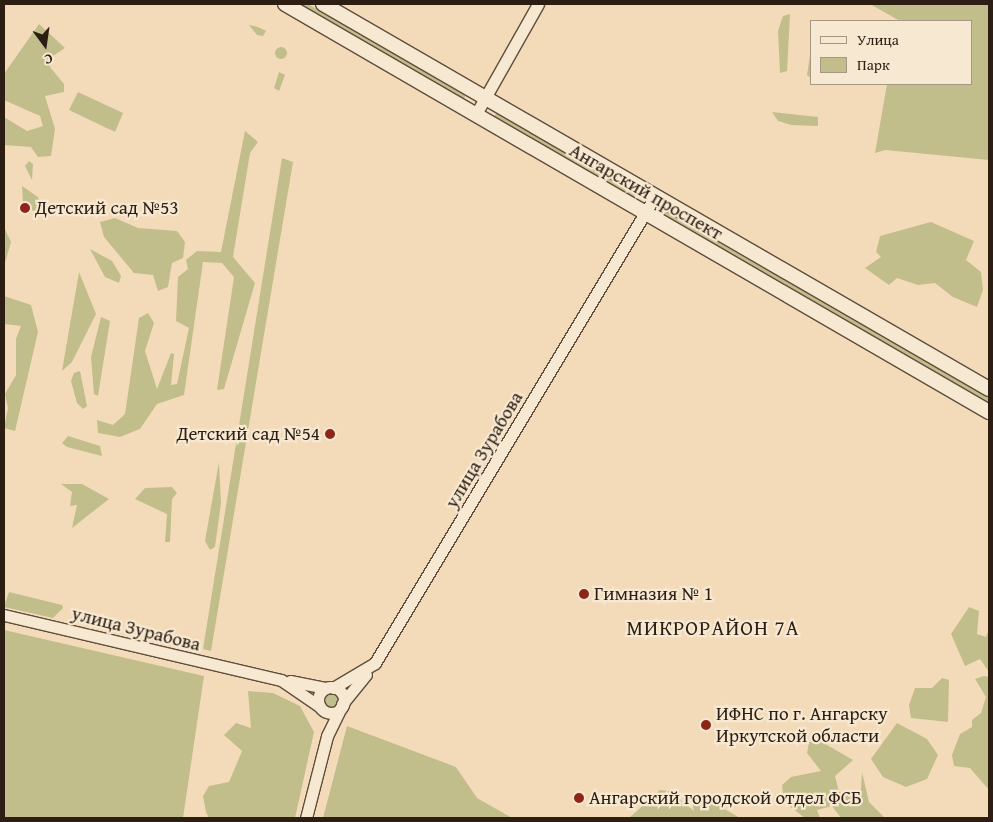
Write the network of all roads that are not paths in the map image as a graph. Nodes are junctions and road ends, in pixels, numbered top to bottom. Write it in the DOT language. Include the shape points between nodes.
graph roads {
  1 [pos="284,4"];
  2 [pos="323,4"];
  3 [pos="538,4"];
  4 [pos="484,97"];
  5 [pos="476,114"];
  6 [pos="655,196"];
  7 [pos="646,212"];
  8 [pos="989,389"];
  9 [pos="989,412"];
  10 [pos="4,616"];
  11 [pos="375,663"];
  12 [pos="281,680"];
  13 [pos="329,688"];
  14 [pos="342,706"];
  15 [pos="321,707"];
  16 [pos="327,736"];
  17 [pos="306,818"];
  1 -- 5 [label="street, Ангарский проспект"];
  2 -- 4 [label="street, Ангарский проспект"];
  3 -- 4 [label="street"];
  4 -- 5 [label="street"];
  4 -- 6 [label="street, Ангарский проспект"];
  5 -- 7 [label="street, Ангарский проспект"];
  6 -- 7 [label="street, улица Зурабова"];
  6 -- 8 [label="street, Ангарский проспект"];
  7 -- 9 [label="street, Ангарский проспект"];
  7 -- 11 [label="street, улица Зурабова"];
  10 -- 12 [label="street, улица Зурабова"];
  11 -- 13 [label="street, улица Зурабова"];
  11 -- 14 [label="street"];
  12 -- 13 [label="street"];
  12 -- 15 [label="street"];
  13 -- 14 [label="street" via="342,694"];
  13 -- 15 [label="street" via="319,696"];
  14 -- 15 [label="street" via="333,712"];
  14 -- 16 [label="street"];
  15 -- 16 [label="street"];
  16 -- 17 [label="street"];
}
